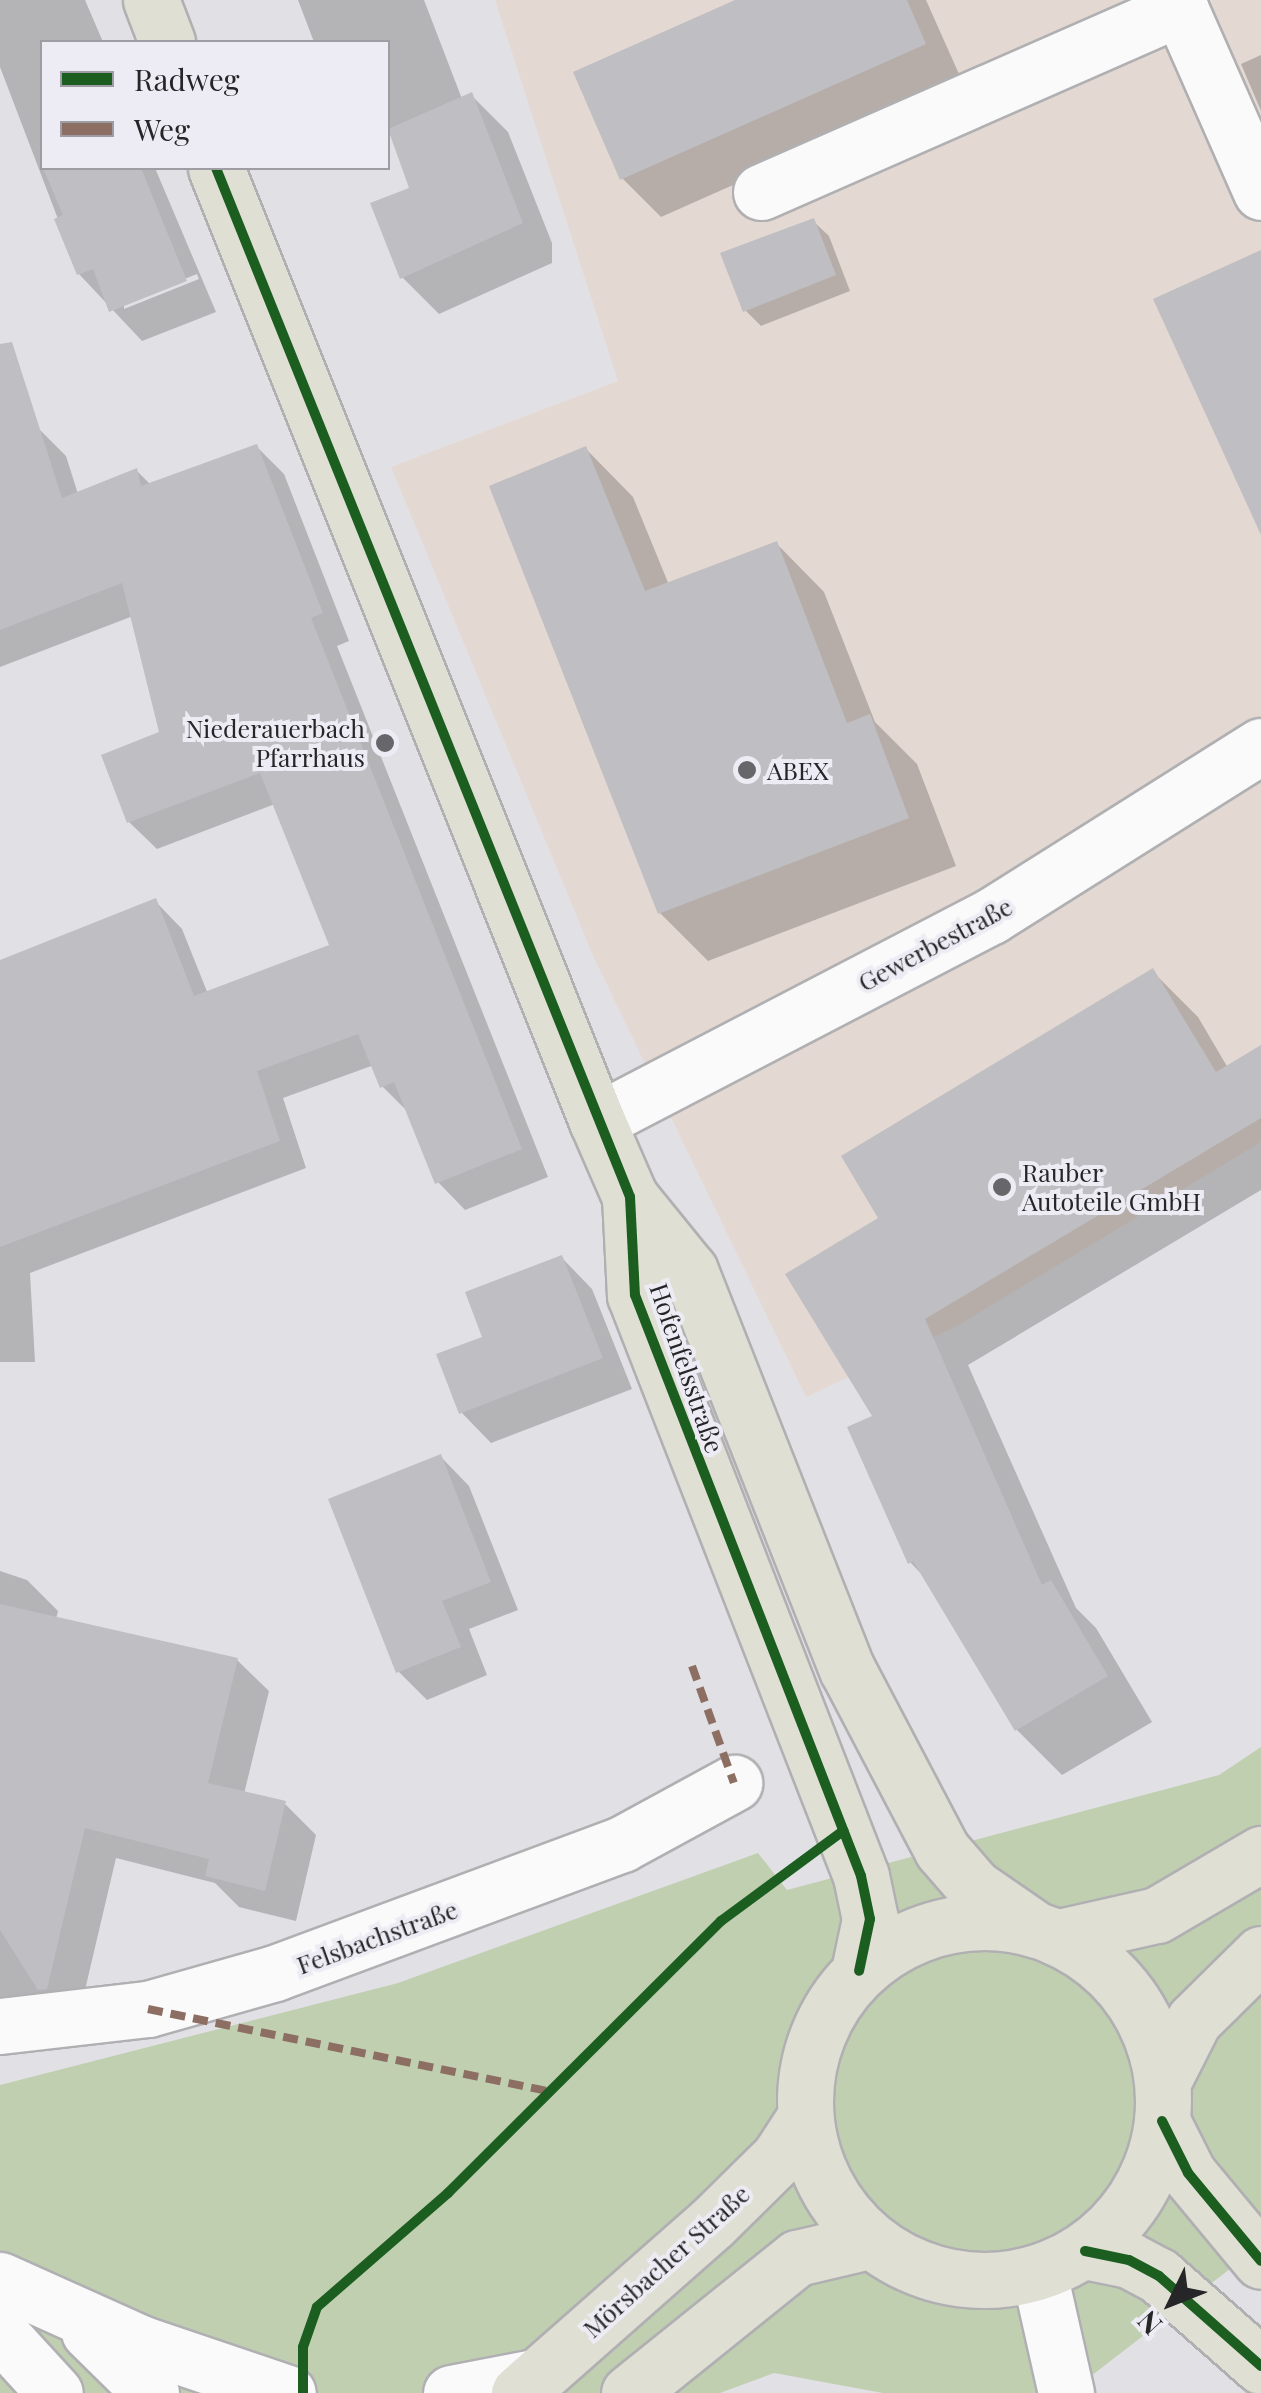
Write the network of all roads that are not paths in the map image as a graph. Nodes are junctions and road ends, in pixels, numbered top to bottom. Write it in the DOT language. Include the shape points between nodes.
graph roads {
  1 [pos="151,0"];
  2 [pos="166,40"];
  3 [pos="217,170"];
  4 [pos="760,192"];
  5 [pos="1261,192"];
  6 [pos="1261,746"];
  7 [pos="597,1121"];
  8 [pos="630,1197"];
  9 [pos="734,1783"];
  10 [pos="1261,1854"];
  11 [pos="1044,1931"];
  12 [pos="1261,1954"];
  13 [pos="859,1971"];
  14 [pos="0,2026"];
  15 [pos="1162,2101"];
  16 [pos="804,2120"];
  17 [pos="869,2241"];
  18 [pos="1062,2262"];
  19 [pos="1261,2262"];
  20 [pos="0,2280"];
  21 [pos="67,2310"];
  22 [pos="0,2334"];
  23 [pos="1261,2366"];
  24 [pos="527,2385"];
  25 [pos="55,2393"];
  26 [pos="150,2393"];
  27 [pos="288,2393"];
  28 [pos="452,2393"];
  29 [pos="630,2393"];
  30 [pos="1066,2393"];
  1 -- 2 [label="main road"];
  3 -- 7 [label="main road, Hofenfelsstraße"];
  4 -- 5 [label="street" via="1180,8"];
  6 -- 7 [label="street, Gewerbestraße" via="991,916"];
  7 -- 8 [label="main road, Hofenfelsstraße"];
  8 -- 11 [label="main road, Hofenfelsstraße" via="690,1271 820,1609 910,1794 974,1887"];
  8 -- 13 [label="main road, Hofenfelsstraße" via="635,1295 860,1876 870,1919"];
  9 -- 14 [label="street, Felsbachstraße" via="622,1844 275,1973 148,2009"];
  10 -- 11 [label="main road" via="1157,1916"];
  11 -- 13 [label="main road" via="995,1921 926,1930"];
  11 -- 15 [label="main road" via="1118,1982 1139,2012"];
  12 -- 15 [label="main road" via="1194,2020"];
  13 -- 16 [label="main road" via="816,2039 804,2078"];
  15 -- 18 [label="main road" via="1136,2197"];
  15 -- 19 [label="main road" via="1188,2173"];
  16 -- 17 [label="main road" via="826,2186"];
  16 -- 24 [label="main road, Mörsbacher Straße" via="780,2157 712,2223"];
  17 -- 18 [label="main road" via="938,2273 975,2279"];
  17 -- 29 [label="main road" via="797,2258"];
  18 -- 23 [label="main road" via="1129,2260 1160,2276"];
  18 -- 30 [label="street"];
  20 -- 21 [label="street"];
  21 -- 26 [label="street"];
  21 -- 27 [label="street"];
  22 -- 25 [label="street"];
  24 -- 28 [label="street"];
}
